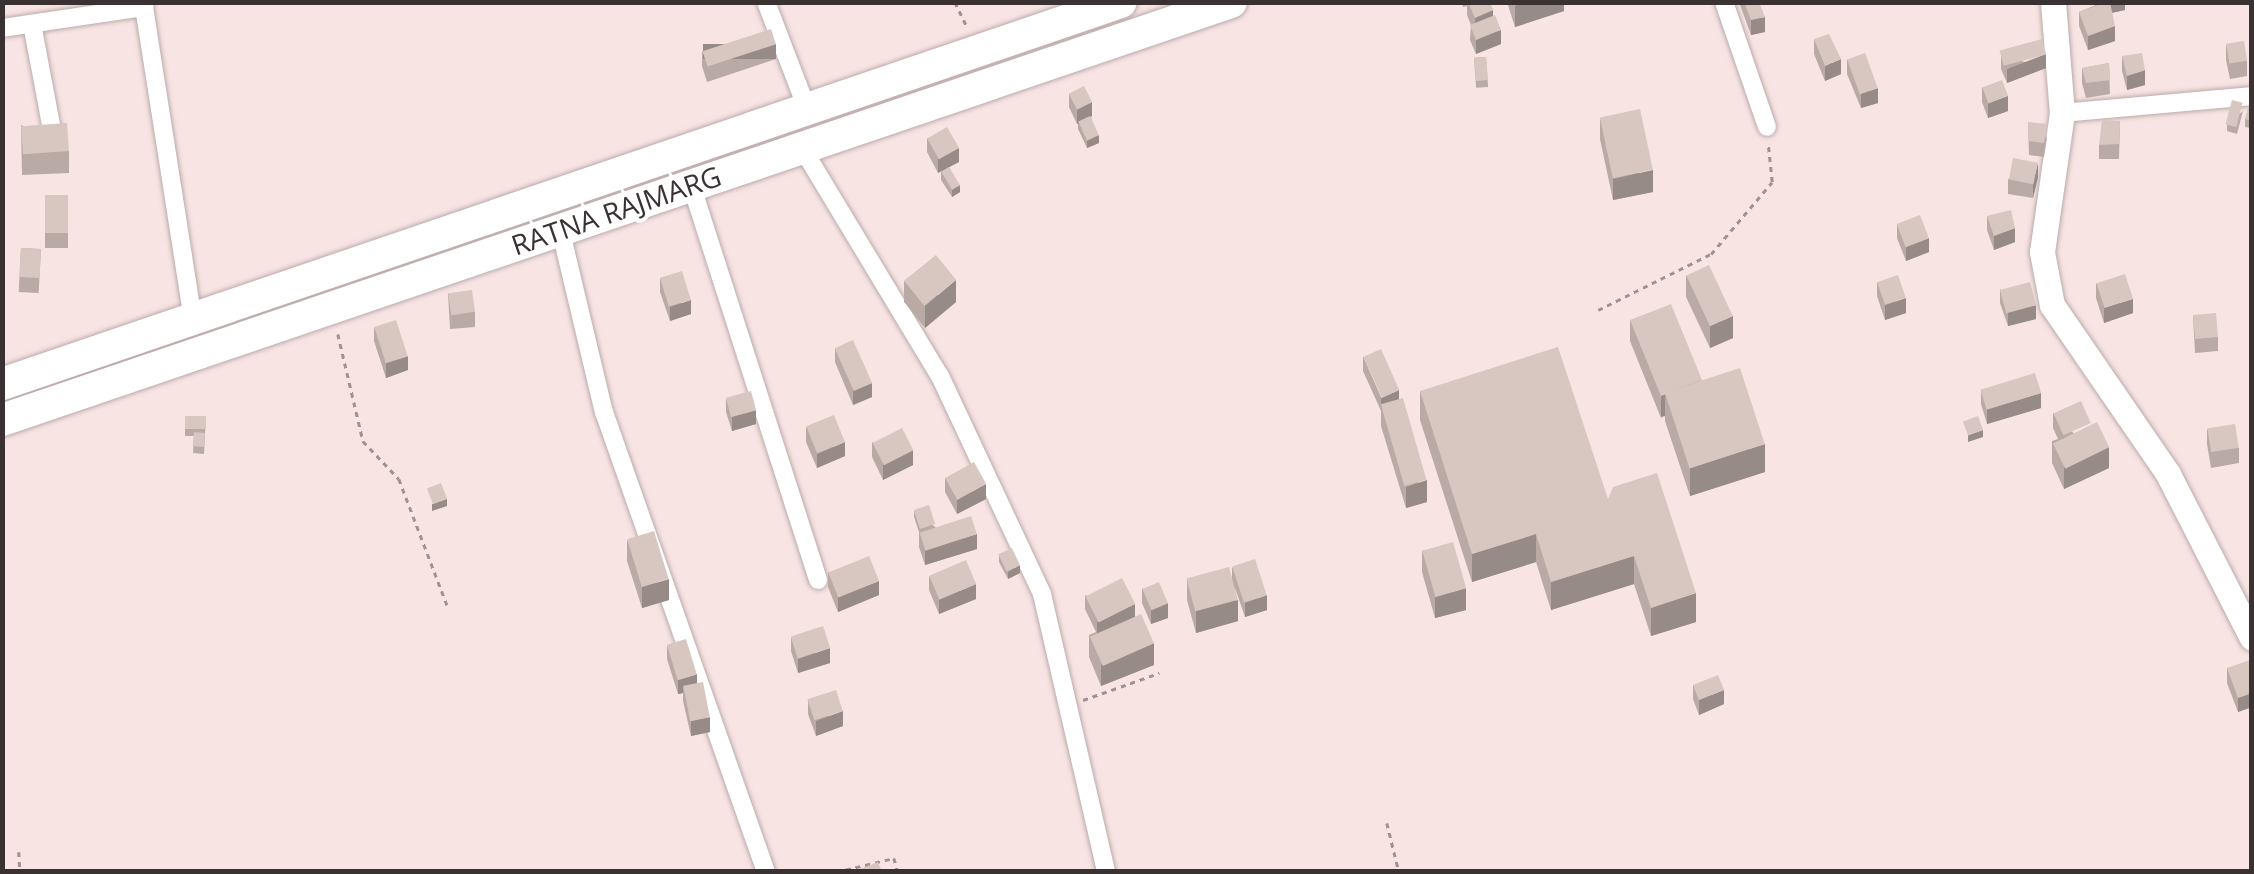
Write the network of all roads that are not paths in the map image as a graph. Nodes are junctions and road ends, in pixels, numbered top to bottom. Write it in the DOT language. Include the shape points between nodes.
graph roads {
  1 [pos="766,2"];
  2 [pos="1121,2"];
  3 [pos="1231,2"];
  4 [pos="1724,2"];
  5 [pos="2053,2"];
  6 [pos="32,24"];
  7 [pos="2,28"];
  8 [pos="2252,96"];
  9 [pos="807,109"];
  10 [pos="2062,113"];
  11 [pos="51,125"];
  12 [pos="1766,126"];
  13 [pos="801,146"];
  14 [pos="691,184"];
  15 [pos="560,228"];
  16 [pos="193,319"];
  17 [pos="2,384"];
  18 [pos="2,420"];
  19 [pos="818,580"];
  20 [pos="2252,638"];
  21 [pos="766,872"];
  22 [pos="1106,872"];
  1 -- 9 [label="street"];
  2 -- 9 [label="highway, RATNA RAJMARG"];
  3 -- 13 [label="highway, RATNA RAJMARG"];
  4 -- 12 [label="street"];
  5 -- 10 [label="street"];
  6 -- 7 [label="street"];
  6 -- 11 [label="street"];
  6 -- 16 [label="street" via="144,7"];
  8 -- 10 [label="street"];
  9 -- 16 [label="highway, RATNA RAJMARG"];
  10 -- 20 [label="street" via="2042,252 2052,304 2168,474"];
  13 -- 14 [label="highway, RATNA RAJMARG"];
  13 -- 22 [label="street" via="990,474 1042,594"];
  14 -- 15 [label="highway, RATNA RAJMARG"];
  14 -- 19 [label="street"];
  15 -- 18 [label="highway, RATNA RAJMARG"];
  15 -- 21 [label="street" via="604,412"];
  16 -- 17 [label="highway, RATNA RAJMARG"];
}
